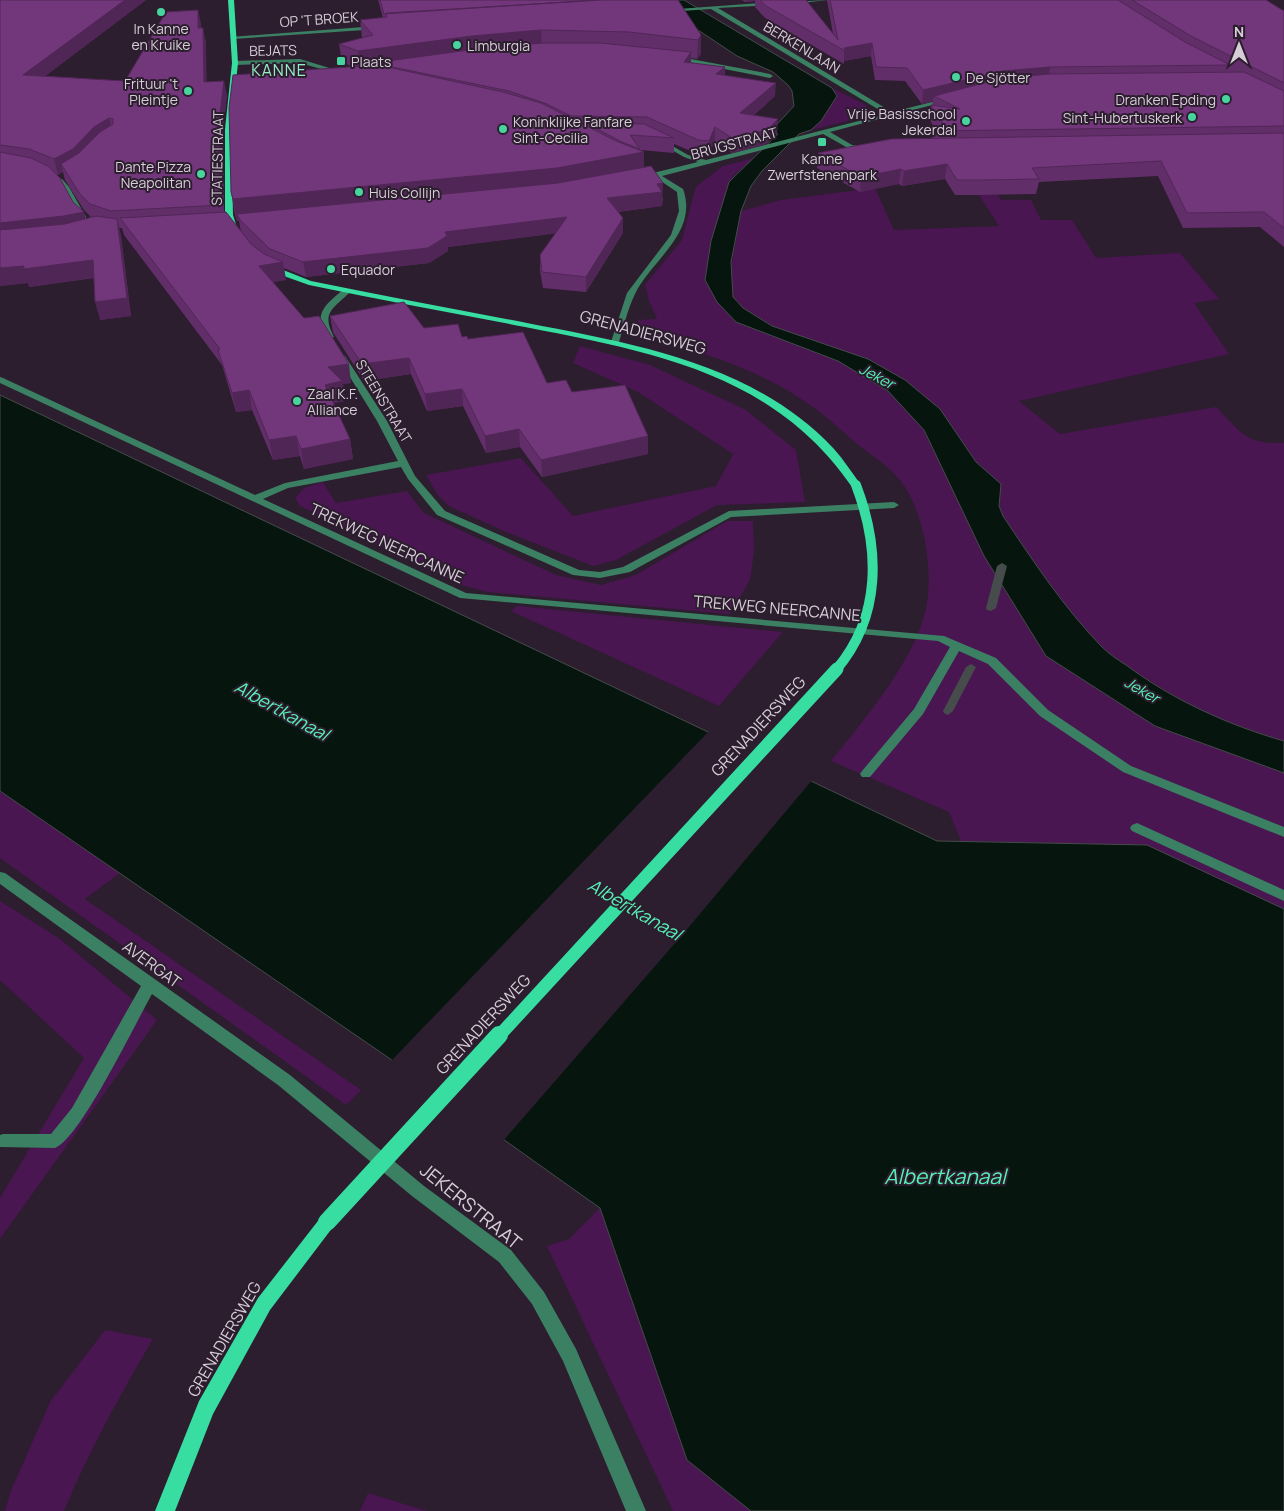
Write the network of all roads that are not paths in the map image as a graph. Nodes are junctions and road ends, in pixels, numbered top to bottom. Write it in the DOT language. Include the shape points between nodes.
graph roads {
  1 [pos="231,0"];
  2 [pos="699,0"];
  3 [pos="826,0"];
  4 [pos="788,2"];
  5 [pos="778,3"];
  6 [pos="712,7"];
  7 [pos="658,10"];
  8 [pos="380,27"];
  9 [pos="233,37"];
  10 [pos="671,58"];
  11 [pos="235,63"];
  12 [pos="352,76"];
  13 [pos="770,76"];
  14 [pos="953,99"];
  15 [pos="892,115"];
  16 [pos="824,132"];
  17 [pos="654,138"];
  18 [pos="858,149"];
  19 [pos="878,149"];
  20 [pos="847,156"];
  21 [pos="707,163"];
  22 [pos="643,169"];
  23 [pos="659,175"];
  24 [pos="58,178"];
  25 [pos="630,181"];
  26 [pos="86,224"];
  27 [pos="238,237"];
  28 [pos="264,263"];
  29 [pos="347,291"];
  30 [pos="616,342"];
  31 [pos="0,380"];
  32 [pos="404,463"];
  33 [pos="253,499"];
  34 [pos="894,505"];
  35 [pos="956,646"];
  36 [pos="866,774"];
  37 [pos="1138,828"];
  38 [pos="1284,832"];
  39 [pos="0,877"];
  40 [pos="1284,896"];
  41 [pos="150,984"];
  42 [pos="284,1080"];
  43 [pos="3,1142"];
  44 [pos="165,1511"];
  45 [pos="636,1511"];
  1 -- 9 [label="main road, STATIESTRAAT"];
  2 -- 6 [label="street, BERKENLAAN"];
  3 -- 4 [label="street"];
  5 -- 6 [label="street"];
  6 -- 7 [label="street"];
  6 -- 15 [label="street, BERKENLAAN"];
  8 -- 9 [label="street, OP 'T BROEK"];
  9 -- 11 [label="main road, STATIESTRAAT"];
  10 -- 13 [label="street"];
  11 -- 12 [label="street, BEJATS" via="300,61"];
  11 -- 27 [label="main road, STATIESTRAAT" via="228,129 229,215"];
  14 -- 15 [label="street, BRUGSTRAAT"];
  15 -- 16 [label="street, BRUGSTRAAT"];
  16 -- 18 [label="street"];
  16 -- 21 [label="street, BRUGSTRAAT"];
  17 -- 21 [label="street" via="686,156"];
  18 -- 19 [label="street"];
  18 -- 20 [label="street"];
  21 -- 23 [label="street, BRUGSTRAAT"];
  22 -- 23 [label="street"];
  23 -- 25 [label="street, BRUGSTRAAT"];
  23 -- 30 [label="street" via="680,191 683,211 675,236 631,293"];
  24 -- 26 [label="street"];
  28 -- 29 [label="main road, GRENADIERSWEG" via="286,276"];
  29 -- 30 [label="main road, GRENADIERSWEG"];
  29 -- 32 [label="street, STEENSTRAAT" via="324,314 322,325"];
  30 -- 44 [label="main road, GRENADIERSWEG, bridge" via="672,357 752,390 793,418 828,448 856,485 866,508 872,534 875,576 867,614 851,650 819,690 327,1222 264,1304 249,1330 206,1408"];
  31 -- 33 [label="street, TREKWEG NEERCANNE"];
  32 -- 33 [label="street" via="285,486"];
  32 -- 34 [label="street, STEENSTRAAT" via="411,477 441,513 577,573 600,576 626,570 729,514"];
  33 -- 35 [label="street, TREKWEG NEERCANNE" via="464,596 940,638"];
  35 -- 36 [label="street" via="918,711"];
  35 -- 38 [label="street" via="992,660 1044,713 1127,769"];
  37 -- 40 [label="street"];
  39 -- 41 [label="street, AVERGAT"];
  41 -- 42 [label="street, AVERGAT"];
  41 -- 43 [label="street" via="78,1113 55,1141"];
  42 -- 45 [label="street, JEKERSTRAAT" via="418,1191 505,1256 538,1298 570,1355"];
}
